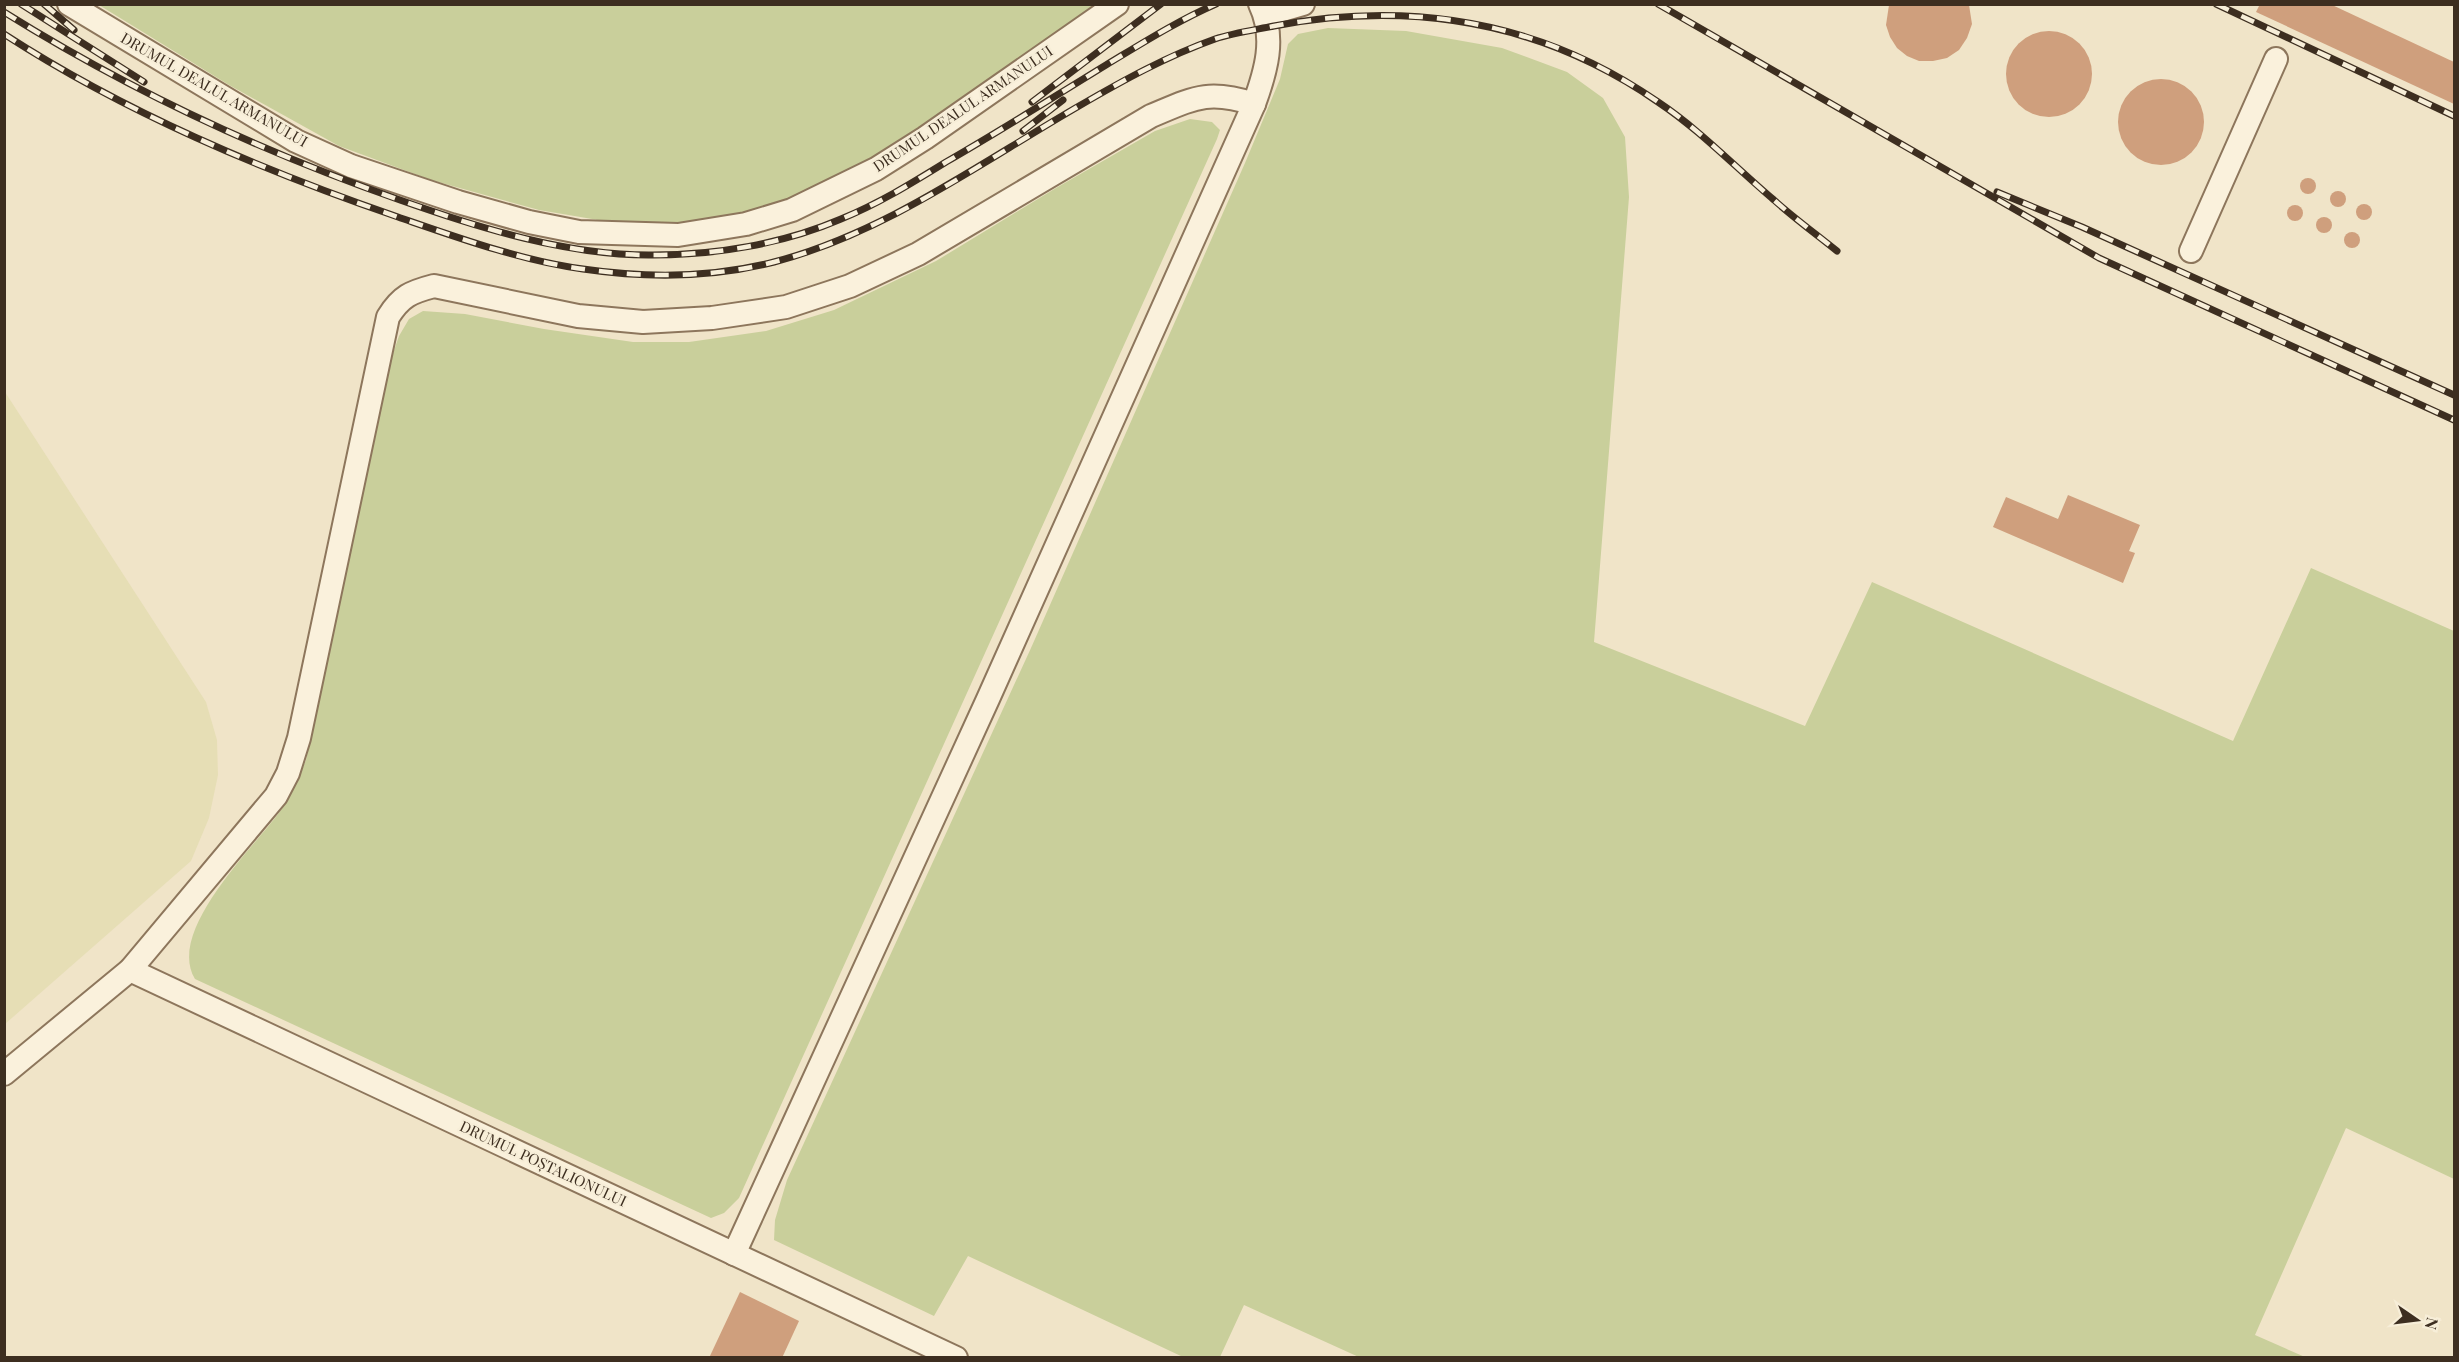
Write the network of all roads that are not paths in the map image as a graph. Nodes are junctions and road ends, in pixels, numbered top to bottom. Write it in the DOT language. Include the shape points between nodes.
graph roads {
  1 [pos="69,4"];
  2 [pos="1118,4"];
  3 [pos="1303,4"];
  4 [pos="1263,10"];
  5 [pos="2276,59"];
  6 [pos="1254,104"];
  7 [pos="2191,251"];
  8 [pos="130,970"];
  9 [pos="4,1074"];
  10 [pos="734,1254"];
  11 [pos="956,1358"];
  1 -- 2 [label="street, DRUMUL DEALUL ARMANULUI" via="296,141 351,165 530,222 579,232 678,235 746,224 792,210 876,169"];
  3 -- 4 [label="street"];
  4 -- 6 [label="street" via="1269,36 1268,54"];
  5 -- 7 [label="street"];
  6 -- 8 [label="street" via="1214,95 1186,101 1151,117 918,254 850,286 786,308 712,318 643,321 578,316 434,286 412,292 397,302 388,317 299,738 288,773 276,795"];
  6 -- 10 [label="street"];
  8 -- 9 [label="street"];
  8 -- 10 [label="street, DRUMUL POȘTALIONULUI"];
  10 -- 11 [label="street, DRUMUL POȘTALIONULUI"];
}
